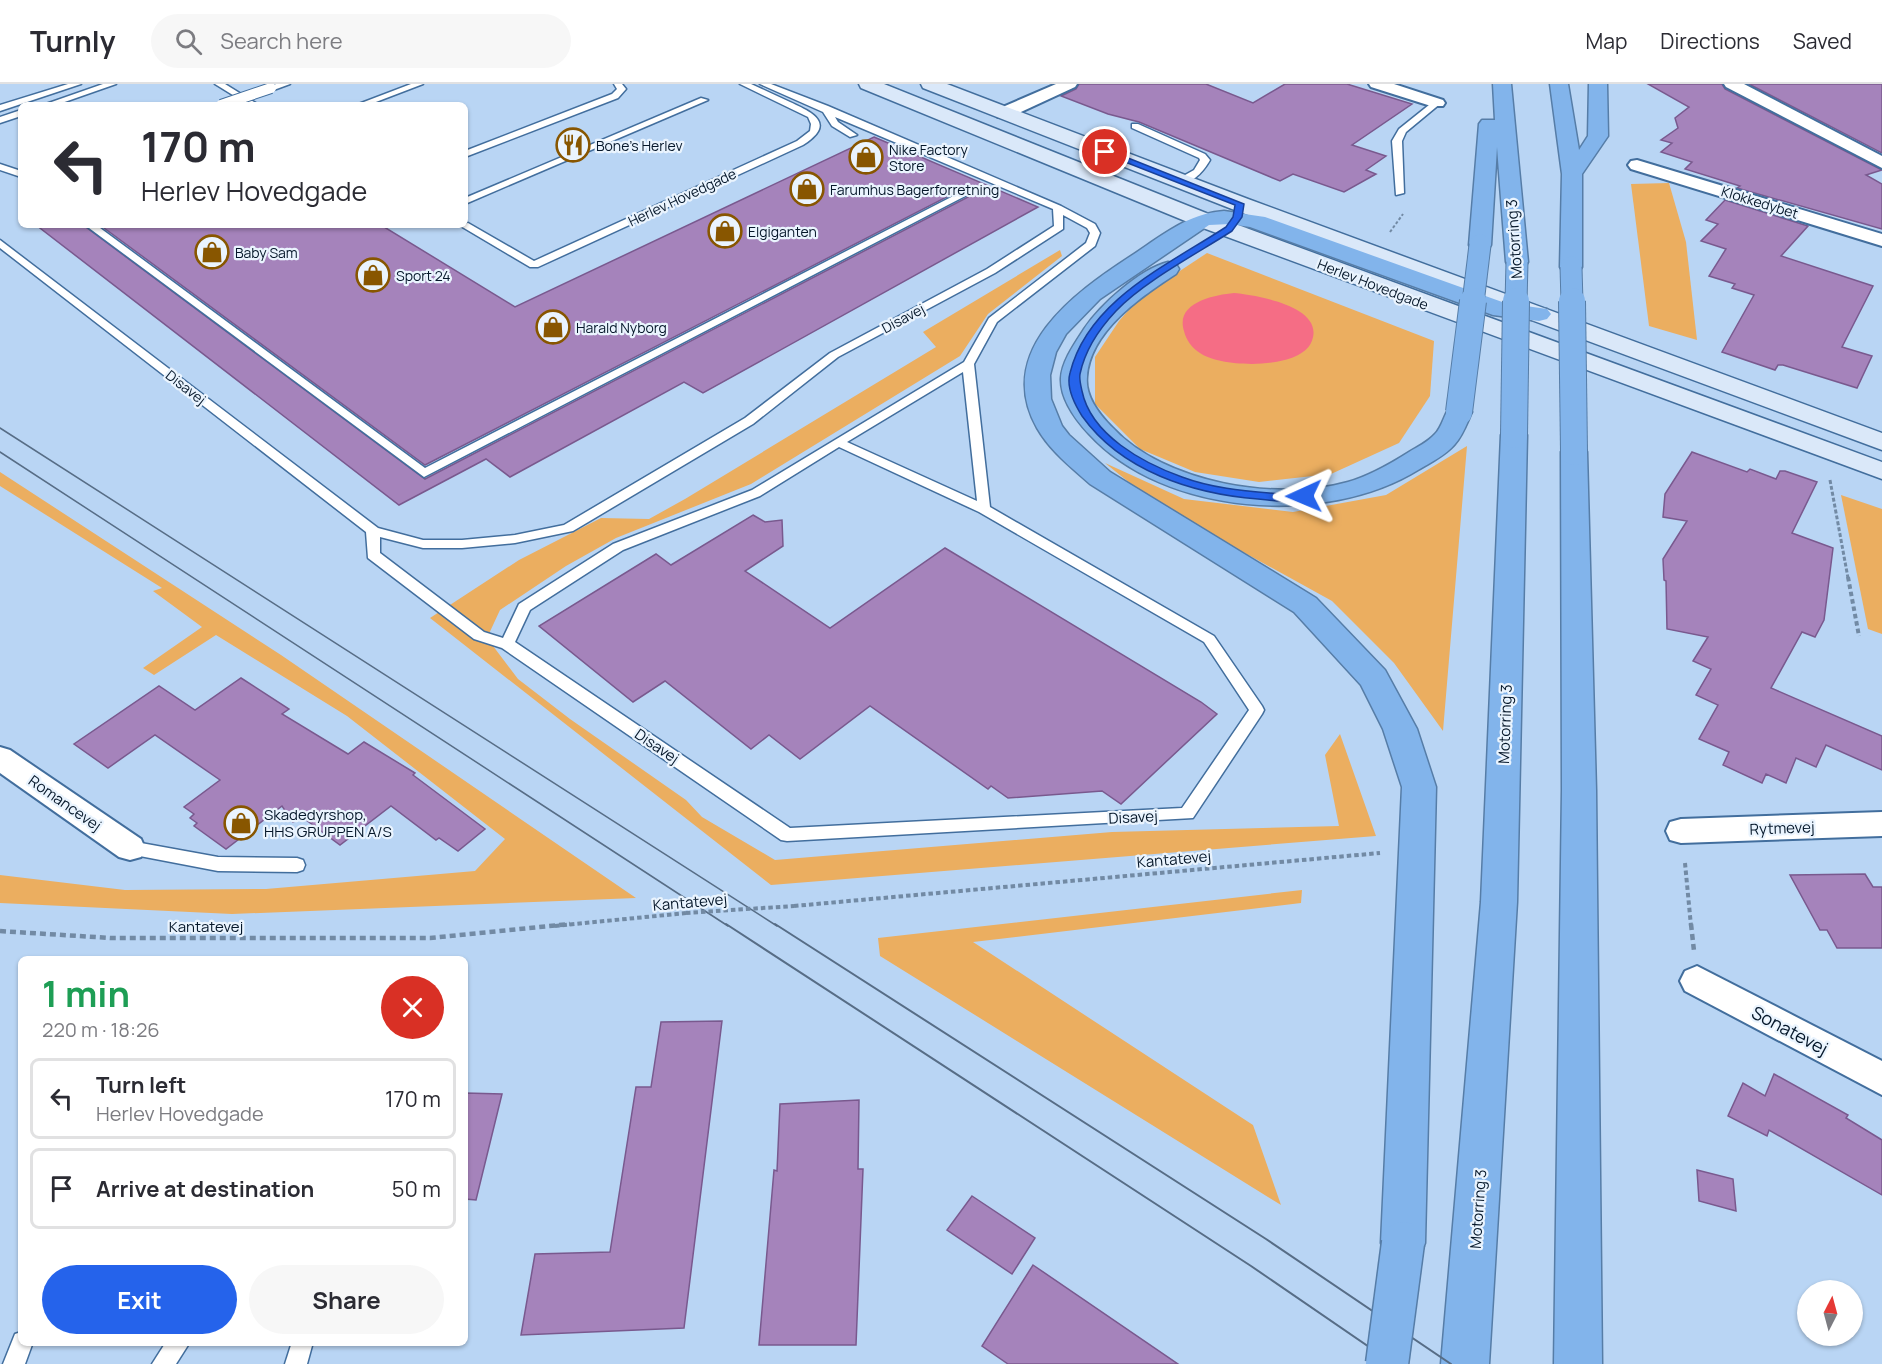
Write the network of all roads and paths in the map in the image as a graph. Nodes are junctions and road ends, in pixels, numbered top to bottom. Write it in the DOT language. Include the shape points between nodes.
graph roads {
  1 [pos="77,84"];
  2 [pos="112,84"];
  3 [pos="219,84"];
  4 [pos="286,84"];
  5 [pos="419,84"];
  6 [pos="618,84"];
  7 [pos="744,84"];
  8 [pos="764,84"];
  9 [pos="868,84"];
  10 [pos="1069,84"];
  11 [pos="1377,84"];
  12 [pos="1494,84"];
  13 [pos="1502,84"];
  14 [pos="1559,84"];
  15 [pos="1598,84"];
  16 [pos="1732,84"];
  17 [pos="936,85"];
  18 [pos="704,100"];
  19 [pos="18,102"];
  20 [pos="19,102"];
  21 [pos="56,102"];
  22 [pos="230,102"];
  23 [pos="250,102"];
  24 [pos="368,102"];
  25 [pos="1437,103"];
  26 [pos="0,108"];
  27 [pos="825,108"];
  28 [pos="1004,113"];
  29 [pos="18,114"];
  30 [pos="0,120"];
  31 [pos="1135,126"];
  32 [pos="853,135"];
  33 [pos="468,153"];
  34 [pos="1882,163"];
  35 [pos="1638,165"];
  36 [pos="0,167"];
  37 [pos="18,173"];
  38 [pos="1572,174"];
  39 [pos="1181,181"];
  40 [pos="966,193"];
  41 [pos="1399,193"];
  42 [pos="468,200"];
  43 [pos="1058,208"];
  44 [pos="1227,217"];
  45 [pos="468,227"];
  46 [pos="94,228"];
  47 [pos="1882,240"];
  48 [pos="0,243"];
  49 [pos="1539,314"];
  50 [pos="968,364"];
  51 [pos="838,442"];
  52 [pos="1882,442"];
  53 [pos="1882,471"];
  54 [pos="1829,477"];
  55 [pos="984,509"];
  56 [pos="373,531"];
  57 [pos="1859,636"];
  58 [pos="507,644"];
  59 [pos="0,758"];
  60 [pos="1882,824"];
  61 [pos="1681,831"];
  62 [pos="130,848"];
  63 [pos="1381,853"];
  64 [pos="297,865"];
  65 [pos="0,931"];
  66 [pos="1697,981"];
  67 [pos="1882,1079"];
  68 [pos="21,1346"];
  69 [pos="177,1346"];
  70 [pos="302,1346"];
  71 [pos="1579,1353"];
  72 [pos="14,1364"];
  73 [pos="164,1364"];
  74 [pos="296,1364"];
  75 [pos="1387,1364"];
  76 [pos="1465,1364"];
  1 -- 20 [label="lane"];
  2 -- 21 [label="lane"];
  3 -- 23 [label="lane"];
  4 -- 22 [label="lane, bridge"];
  5 -- 24 [label="lane"];
  6 -- 33 [label="lane" via="622,89 619,94"];
  7 -- 45 [label="lane, Herlev Hovedgade" via="811,115 817,129 800,143 534,265"];
  8 -- 27 [label="lane"];
  9 -- 44 [label="main road, Herlev Hovedgade"];
  10 -- 28 [label="street"];
  11 -- 25 [label="street"];
  12 -- 44 [label="highway, bridge" via="1480,245 1459,412 1447,438 1384,480 1339,493 1286,498 1231,493 1179,480 1134,459 1100,433 1080,404 1074,376 1087,341 1113,308"];
  13 -- 76 [label="highway, Motorring 3, bridge" via="1517,262 1514,435 1499,902"];
  14 -- 38 [label="highway"];
  15 -- 38 [label="highway" via="1598,136"];
  16 -- 34 [label="street"];
  17 -- 28 [label="main road, Herlev Hovedgade"];
  18 -- 42 [label="lane"];
  19 -- 26 [label="lane"];
  25 -- 41 [label="lane" via="1402,131 1397,141"];
  27 -- 32 [label="lane" via="835,124"];
  27 -- 43 [label="lane"];
  28 -- 39 [label="main road, Herlev Hovedgade"];
  29 -- 30 [label="lane"];
  31 -- 39 [label="lane" via="1202,156 1205,160 1198,172"];
  35 -- 47 [label="street, Klokkedybet"];
  36 -- 37 [label="lane"];
  38 -- 71 [label="highway, bridge" via="1579,790"];
  39 -- 44 [label="main road, Herlev Hovedgade"];
  40 -- 46 [label="lane" via="424,473"];
  43 -- 50 [label="lane" via="1091,226 1095,233 1091,244 993,320"];
  43 -- 56 [label="lane, Disavej" via="1059,227 991,271 834,354 749,421 568,528 462,544 423,544"];
  44 -- 49 [label="highway" via="1501,310"];
  44 -- 53 [label="main road, Herlev Hovedgade"];
  44 -- 75 [label="highway, bridge" via="1092,292 1043,349 1036,373 1038,399 1049,426 1070,453 1100,478 1305,604 1374,678 1400,729 1419,787 1403,1243"];
  48 -- 56 [label="lane, Disavej"];
  49 -- 52 [label="main road"];
  50 -- 51 [label="lane"];
  50 -- 55 [label="lane"];
  51 -- 55 [label="lane, Disavej"];
  51 -- 58 [label="lane" via="756,493 618,547 524,607"];
  54 -- 57 [label="path"];
  55 -- 58 [label="lane, Disavej" via="1209,639 1257,710 1187,814 787,835"];
  56 -- 58 [label="lane, Disavej" via="374,555 479,636"];
  59 -- 62 [label="street, Romancevej"];
  60 -- 61 [label="street, Rytmevej"];
  61 -- 66 [label="path"];
  62 -- 64 [label="lane" via="218,864"];
  63 -- 65 [label="path, Kantatevej, bridge" via="430,938 110,938"];
  66 -- 67 [label="street, Sonatevej"];
  68 -- 72 [label="lane"];
  69 -- 73 [label="lane"];
  70 -- 74 [label="lane"];
}
